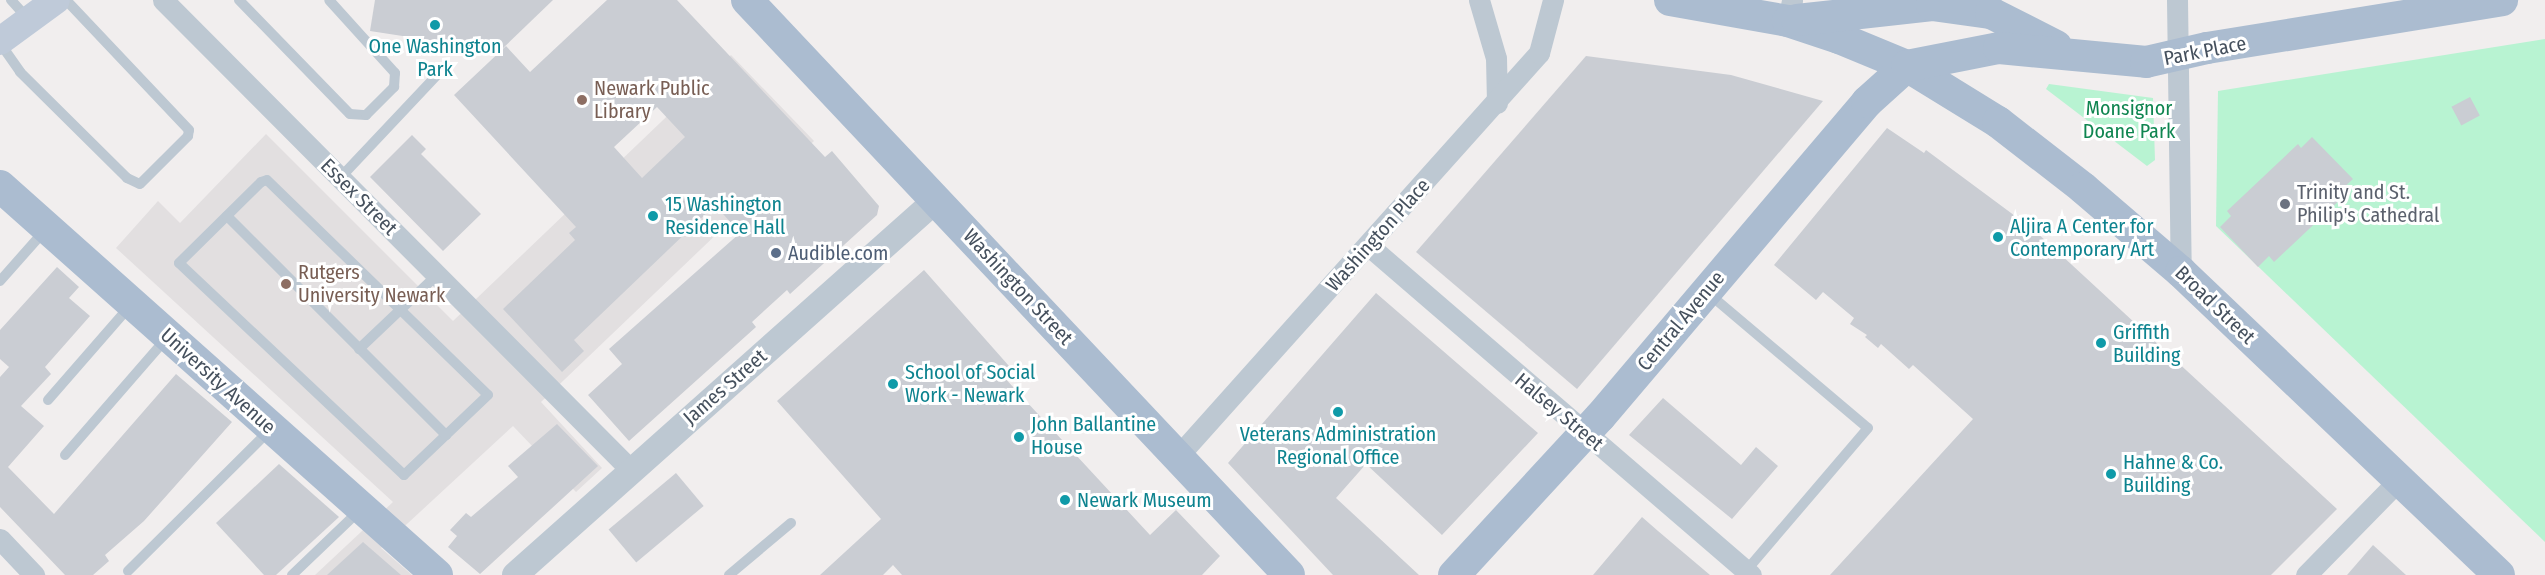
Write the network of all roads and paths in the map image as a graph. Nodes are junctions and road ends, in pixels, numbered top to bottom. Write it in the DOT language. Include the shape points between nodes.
graph roads {
  1 [pos="56,0"];
  2 [pos="66,0"];
  3 [pos="163,0"];
  4 [pos="239,0"];
  5 [pos="329,0"];
  6 [pos="747,0"];
  7 [pos="1479,0"];
  8 [pos="1553,0"];
  9 [pos="1670,0"];
  10 [pos="2177,0"];
  11 [pos="2502,0"];
  12 [pos="1977,5"];
  13 [pos="20,10"];
  14 [pos="1790,11"];
  15 [pos="0,42"];
  16 [pos="2070,53"];
  17 [pos="2178,56"];
  18 [pos="1907,66"];
  19 [pos="437,75"];
  20 [pos="1497,103"];
  21 [pos="340,178"];
  22 [pos="0,186"];
  23 [pos="936,200"];
  24 [pos="227,216"];
  25 [pos="47,228"];
  26 [pos="1370,246"];
  27 [pos="2181,272"];
  28 [pos="437,275"];
  29 [pos="0,280"];
  30 [pos="1706,291"];
  31 [pos="132,304"];
  32 [pos="399,310"];
  33 [pos="168,336"];
  34 [pos="359,348"];
  35 [pos="48,400"];
  36 [pos="272,428"];
  37 [pos="1585,434"];
  38 [pos="446,435"];
  39 [pos="64,455"];
  40 [pos="1178,456"];
  41 [pos="631,470"];
  42 [pos="2398,481"];
  43 [pos="362,509"];
  44 [pos="791,523"];
  45 [pos="0,539"];
  46 [pos="128,571"];
  47 [pos="1749,573"];
  48 [pos="34,575"];
  49 [pos="292,575"];
  50 [pos="437,575"];
  51 [pos="515,575"];
  52 [pos="729,575"];
  53 [pos="1289,575"];
  54 [pos="1454,575"];
  55 [pos="2306,575"];
  56 [pos="2499,575"];
  1 -- 13 [label="main road"];
  2 -- 15 [label="lane" via="189,130 188,136 140,184 127,178 20,72"];
  3 -- 21 [label="street, Essex Street"];
  4 -- 5 [label="lane" via="350,114 366,115 394,87 395,73"];
  6 -- 23 [label="main road, Washington Street"];
  7 -- 20 [label="street" via="1496,58"];
  8 -- 20 [label="street, Washington Place" via="1539,53"];
  9 -- 14 [label="main road"];
  10 -- 17 [label="street"];
  11 -- 17 [label="main road, Park Place"];
  12 -- 14 [label="main road"];
  12 -- 16 [label="main road"];
  13 -- 15 [label="main road"];
  14 -- 18 [label="main road, Broad Street"];
  16 -- 17 [label="main road, Park Place" via="2146,62"];
  16 -- 18 [label="main road, Park Place" via="1999,48"];
  17 -- 27 [label="street"];
  18 -- 27 [label="main road, Broad Street" via="1983,112 2046,158"];
  18 -- 30 [label="main road, Central Avenue" via="1867,102"];
  19 -- 21 [label="lane"];
  20 -- 26 [label="street, Washington Place"];
  21 -- 28 [label="street, Essex Street"];
  22 -- 25 [label="main road, University Avenue"];
  23 -- 40 [label="main road, Washington Street"];
  23 -- 41 [label="street, James Street"];
  24 -- 32 [label="lane" via="261,182 272,182"];
  24 -- 34 [label="lane"];
  24 -- 38 [label="lane" via="179,263 404,475"];
  25 -- 29 [label="lane"];
  25 -- 31 [label="main road, University Avenue"];
  26 -- 37 [label="street, Halsey Street"];
  26 -- 40 [label="street, Washington Place"];
  27 -- 42 [label="main road, Broad Street"];
  28 -- 32 [label="lane"];
  28 -- 41 [label="street, Essex Street"];
  30 -- 37 [label="main road, Central Avenue"];
  30 -- 47 [label="lane" via="1868,428"];
  31 -- 33 [label="main road, University Avenue"];
  31 -- 35 [label="lane"];
  32 -- 34 [label="lane"];
  32 -- 38 [label="lane" via="488,395"];
  33 -- 36 [label="main road, University Avenue"];
  33 -- 39 [label="lane"];
  34 -- 38 [label="lane"];
  36 -- 43 [label="main road, University Avenue"];
  36 -- 46 [label="lane"];
  37 -- 47 [label="street, Halsey Street"];
  37 -- 54 [label="main road, Central Avenue"];
  40 -- 53 [label="main road, Washington Street"];
  41 -- 51 [label="street, James Street"];
  42 -- 55 [label="street"];
  42 -- 56 [label="main road, Broad Street"];
  43 -- 49 [label="lane"];
  43 -- 50 [label="main road, University Avenue"];
  44 -- 52 [label="lane"];
  45 -- 48 [label="street"];
}
